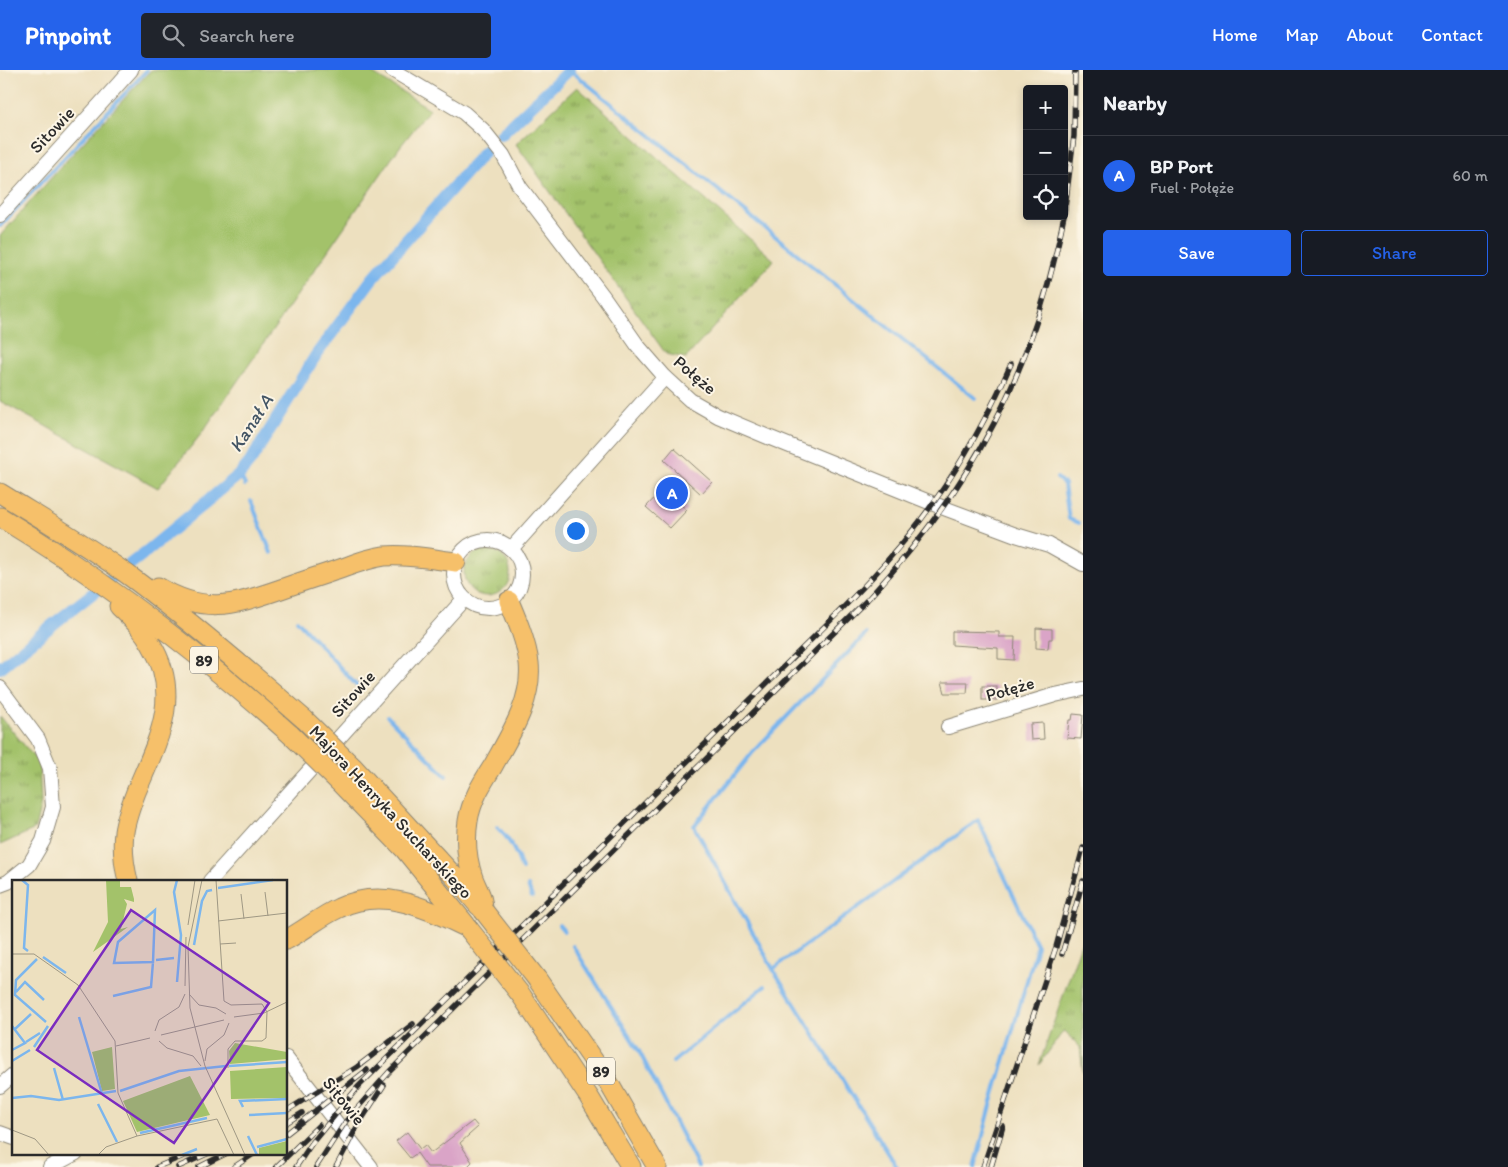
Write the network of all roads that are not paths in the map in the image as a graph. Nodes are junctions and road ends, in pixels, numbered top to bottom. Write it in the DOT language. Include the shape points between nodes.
graph roads {
  1 [pos="131,70"];
  2 [pos="392,70"];
  3 [pos="0,215"];
  4 [pos="665,376"];
  5 [pos="0,493"];
  6 [pos="0,517"];
  7 [pos="512,549"];
  8 [pos="456,562"];
  9 [pos="1083,566"];
  10 [pos="134,579"];
  11 [pos="114,591"];
  12 [pos="464,599"];
  13 [pos="509,600"];
  14 [pos="0,688"];
  15 [pos="1083,689"];
  16 [pos="948,727"];
  17 [pos="128,880"];
  18 [pos="211,880"];
  19 [pos="0,885"];
  20 [pos="482,910"];
  21 [pos="468,928"];
  22 [pos="288,939"];
  23 [pos="288,1061"];
  24 [pos="12,1076"];
  25 [pos="0,1086"];
  26 [pos="0,1133"];
  27 [pos="12,1137"];
  28 [pos="74,1154"];
  29 [pos="50,1167"];
  30 [pos="371,1167"];
  31 [pos="631,1167"];
  32 [pos="658,1167"];
  1 -- 3 [label="street, Sitowie"];
  2 -- 4 [label="street, Połęże" via="464,113 483,130 503,155 520,187 638,346"];
  4 -- 7 [label="street"];
  4 -- 9 [label="street, Połęże" via="690,400 718,416 946,508 1049,545"];
  5 -- 10 [label="highway, Majora Henryka Sucharskiego / 89"];
  6 -- 11 [label="highway, Majora Henryka Sucharskiego / 89"];
  7 -- 8 [label="street" via="498,541 484,540 470,545"];
  7 -- 13 [label="street" via="522,571 520,587"];
  8 -- 10 [label="highway" via="384,556 248,600 215,605 189,602 144,579"];
  8 -- 12 [label="street" via="454,578"];
  10 -- 20 [label="highway, Majora Henryka Sucharskiego / 89, bridge" via="305,720 353,767"];
  11 -- 17 [label="highway" via="119,606 152,645 167,695 158,737 128,812 124,832 124,864"];
  11 -- 21 [label="highway, Majora Henryka Sucharskiego / 89, bridge" via="222,674 291,735 405,850"];
  12 -- 13 [label="street" via="486,608"];
  12 -- 18 [label="street, Sitowie"];
  13 -- 20 [label="highway" via="526,647 529,678 522,709 479,789 468,821 466,841 473,876 482,898"];
  14 -- 19 [label="street" via="38,739 50,768 53,807 43,841 28,865"];
  15 -- 16 [label="street, Połęże"];
  20 -- 32 [label="highway, Majora Henryka Sucharskiego / 89, bridge" via="537,979 607,1080"];
  21 -- 22 [label="highway" via="410,903 382,899 339,908"];
  21 -- 31 [label="highway, Majora Henryka Sucharskiego / 89, bridge" via="521,995"];
  23 -- 30 [label="street, Sitowie"];
  24 -- 25 [label="street"];
  26 -- 27 [label="street"];
  28 -- 29 [label="street"];
}
